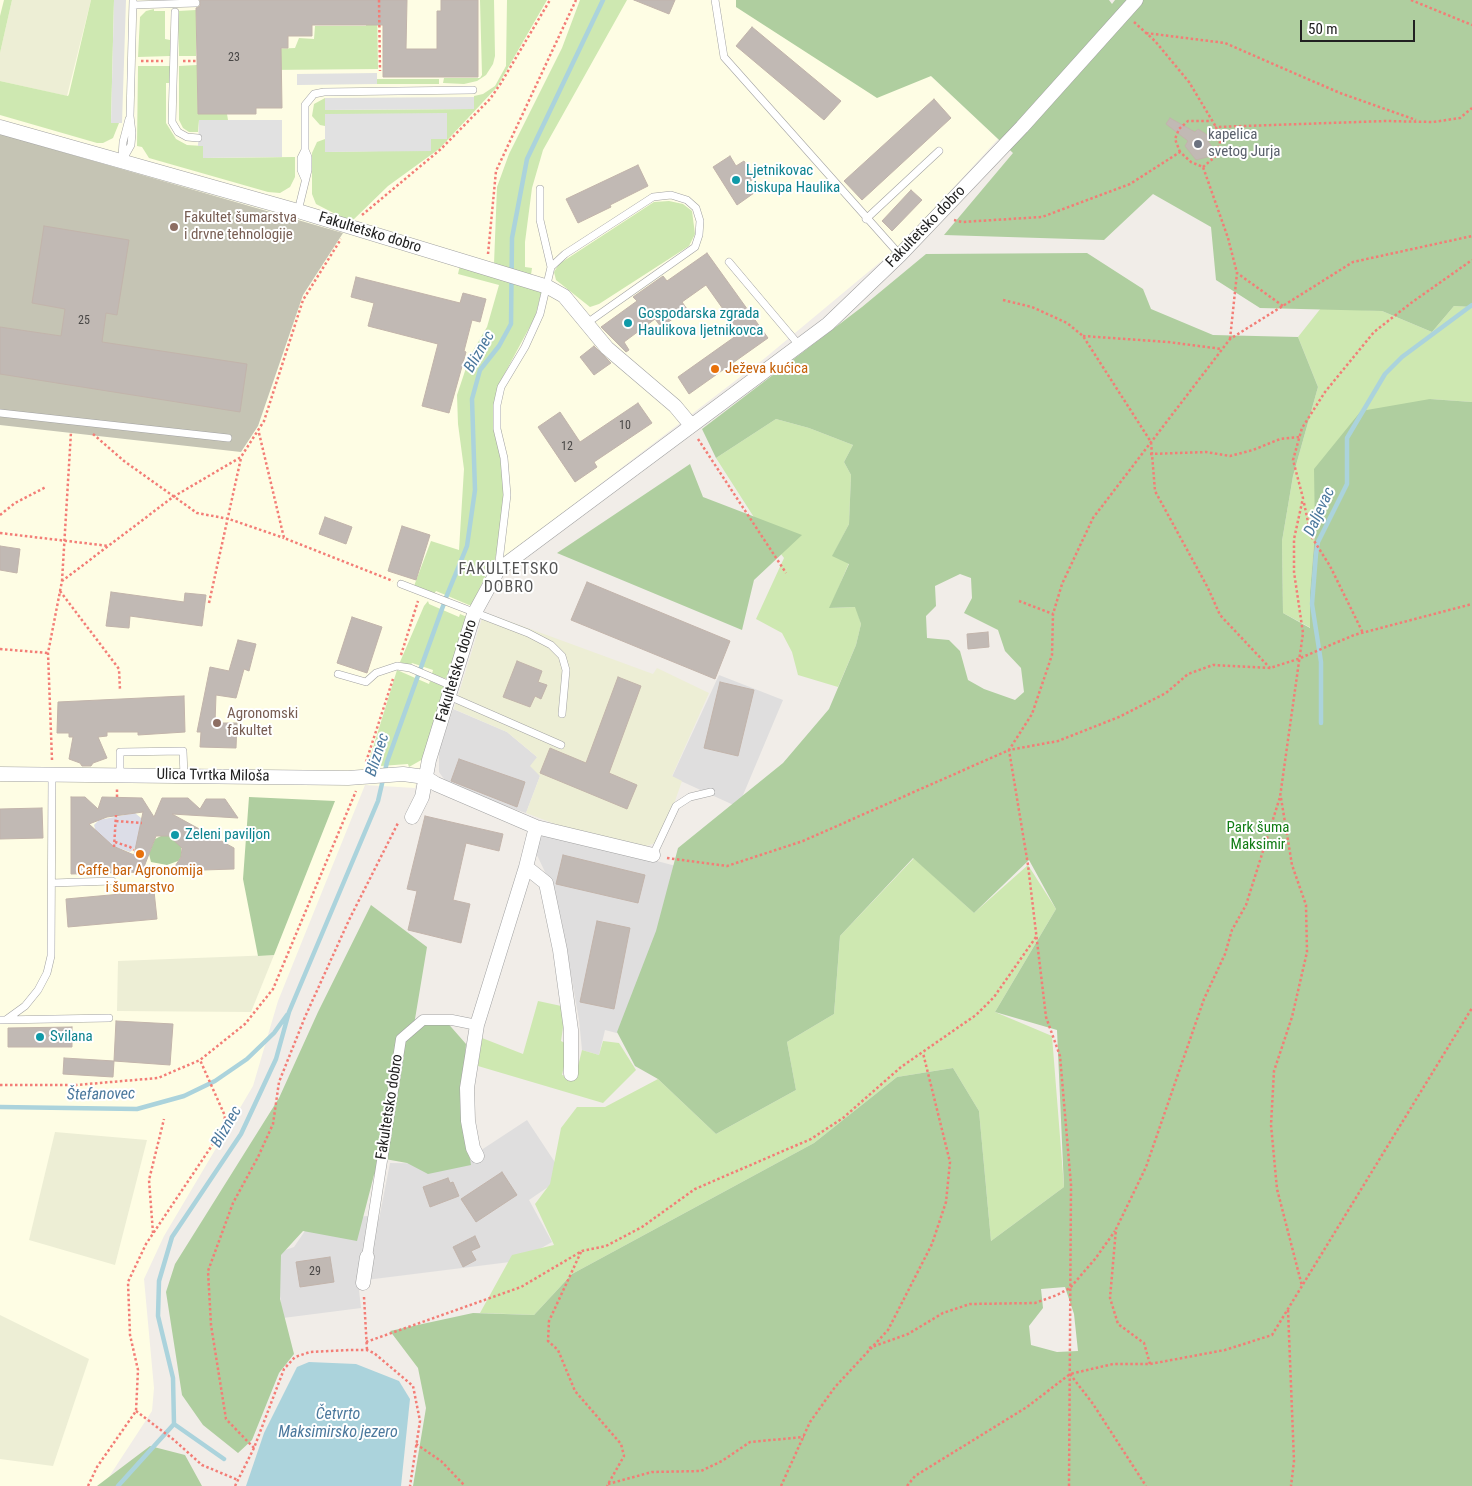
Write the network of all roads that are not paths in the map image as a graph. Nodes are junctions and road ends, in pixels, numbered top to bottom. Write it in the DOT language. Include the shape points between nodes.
graph roads {
  1 [pos="715,0"];
  2 [pos="1136,0"];
  3 [pos="133,2"];
  4 [pos="196,3"];
  5 [pos="175,12"];
  6 [pos="473,90"];
  7 [pos="0,127"];
  8 [pos="198,138"];
  9 [pos="939,151"];
  10 [pos="122,161"];
  11 [pos="540,189"];
  12 [pos="298,211"];
  13 [pos="866,219"];
  14 [pos="900,255"];
  15 [pos="729,262"];
  16 [pos="551,267"];
  17 [pos="548,287"];
  18 [pos="586,323"];
  19 [pos="799,345"];
  20 [pos="0,413"];
  21 [pos="690,424"];
  22 [pos="228,438"];
  23 [pos="498,570"];
  24 [pos="401,584"];
  25 [pos="468,612"];
  26 [pos="338,674"];
  27 [pos="450,691"];
  28 [pos="562,714"];
  29 [pos="561,745"];
  30 [pos="0,774"];
  31 [pos="52,774"];
  32 [pos="120,774"];
  33 [pos="184,776"];
  34 [pos="425,777"];
  35 [pos="711,792"];
  36 [pos="412,817"];
  37 [pos="536,827"];
  38 [pos="653,855"];
  39 [pos="526,867"];
  40 [pos="112,881"];
  41 [pos="52,883"];
  42 [pos="109,1018"];
  43 [pos="4,1020"];
  44 [pos="477,1025"];
  45 [pos="571,1074"];
  46 [pos="477,1156"];
  47 [pos="367,1257"];
  48 [pos="363,1283"];
  1 -- 13 [label="lane" via="724,57"];
  2 -- 14 [label="street, Fakultetsko dobro" via="1022,127"];
  3 -- 4 [label="lane"];
  3 -- 10 [label="lane" via="132,133 131,145"];
  5 -- 8 [label="lane" via="172,122 178,132"];
  6 -- 12 [label="lane" via="319,92 310,97 305,105 308,170"];
  7 -- 10 [label="street, Fakultetsko dobro"];
  9 -- 13 [label="lane"];
  10 -- 12 [label="street, Fakultetsko dobro"];
  11 -- 16 [label="lane" via="540,220"];
  12 -- 17 [label="street, Fakultetsko dobro"];
  13 -- 14 [label="lane"];
  14 -- 19 [label="street, Fakultetsko dobro" via="828,324"];
  15 -- 19 [label="lane"];
  16 -- 17 [label="lane"];
  16 -- 18 [label="lane" via="565,254 653,197 671,195 687,200 696,208 700,221 694,247"];
  17 -- 18 [label="street, Fakultetsko dobro" via="564,296"];
  17 -- 23 [label="lane" via="525,346 501,387 497,405 497,429 508,495"];
  18 -- 21 [label="street, Fakultetsko dobro" via="607,348 675,406"];
  19 -- 21 [label="street, Fakultetsko dobro"];
  20 -- 22 [label="lane"];
  21 -- 23 [label="street, Fakultetsko dobro"];
  23 -- 25 [label="street, Fakultetsko dobro"];
  24 -- 25 [label="lane"];
  25 -- 27 [label="street, Fakultetsko dobro"];
  25 -- 28 [label="lane" via="528,633 551,645 562,656 566,670"];
  26 -- 27 [label="lane" via="366,682 376,673 397,666 430,676"];
  27 -- 29 [label="lane"];
  27 -- 34 [label="street, Fakultetsko dobro"];
  30 -- 31 [label="street, Ulica Tvrtka Miloša"];
  31 -- 32 [label="street, Ulica Tvrtka Miloša"];
  31 -- 41 [label="lane"];
  32 -- 33 [label="street, Ulica Tvrtka Miloša"];
  32 -- 33 [label="lane" via="120,752 183,751"];
  33 -- 34 [label="street, Ulica Tvrtka Miloša" via="403,774"];
  34 -- 36 [label="street, Fakultetsko dobro" via="422,797"];
  34 -- 37 [label="street"];
  35 -- 38 [label="lane" via="690,797 676,806"];
  37 -- 38 [label="street"];
  37 -- 39 [label="street"];
  39 -- 44 [label="street"];
  39 -- 45 [label="street" via="546,883 560,950 571,1030"];
  40 -- 41 [label="lane"];
  41 -- 43 [label="lane" via="51,956 47,973 25,1006"];
  42 -- 43 [label="lane"];
  44 -- 46 [label="street" via="467,1088 468,1121"];
  44 -- 47 [label="street, Fakultetsko dobro" via="452,1020 423,1020 401,1040"];
  47 -- 48 [label="street"];
}
